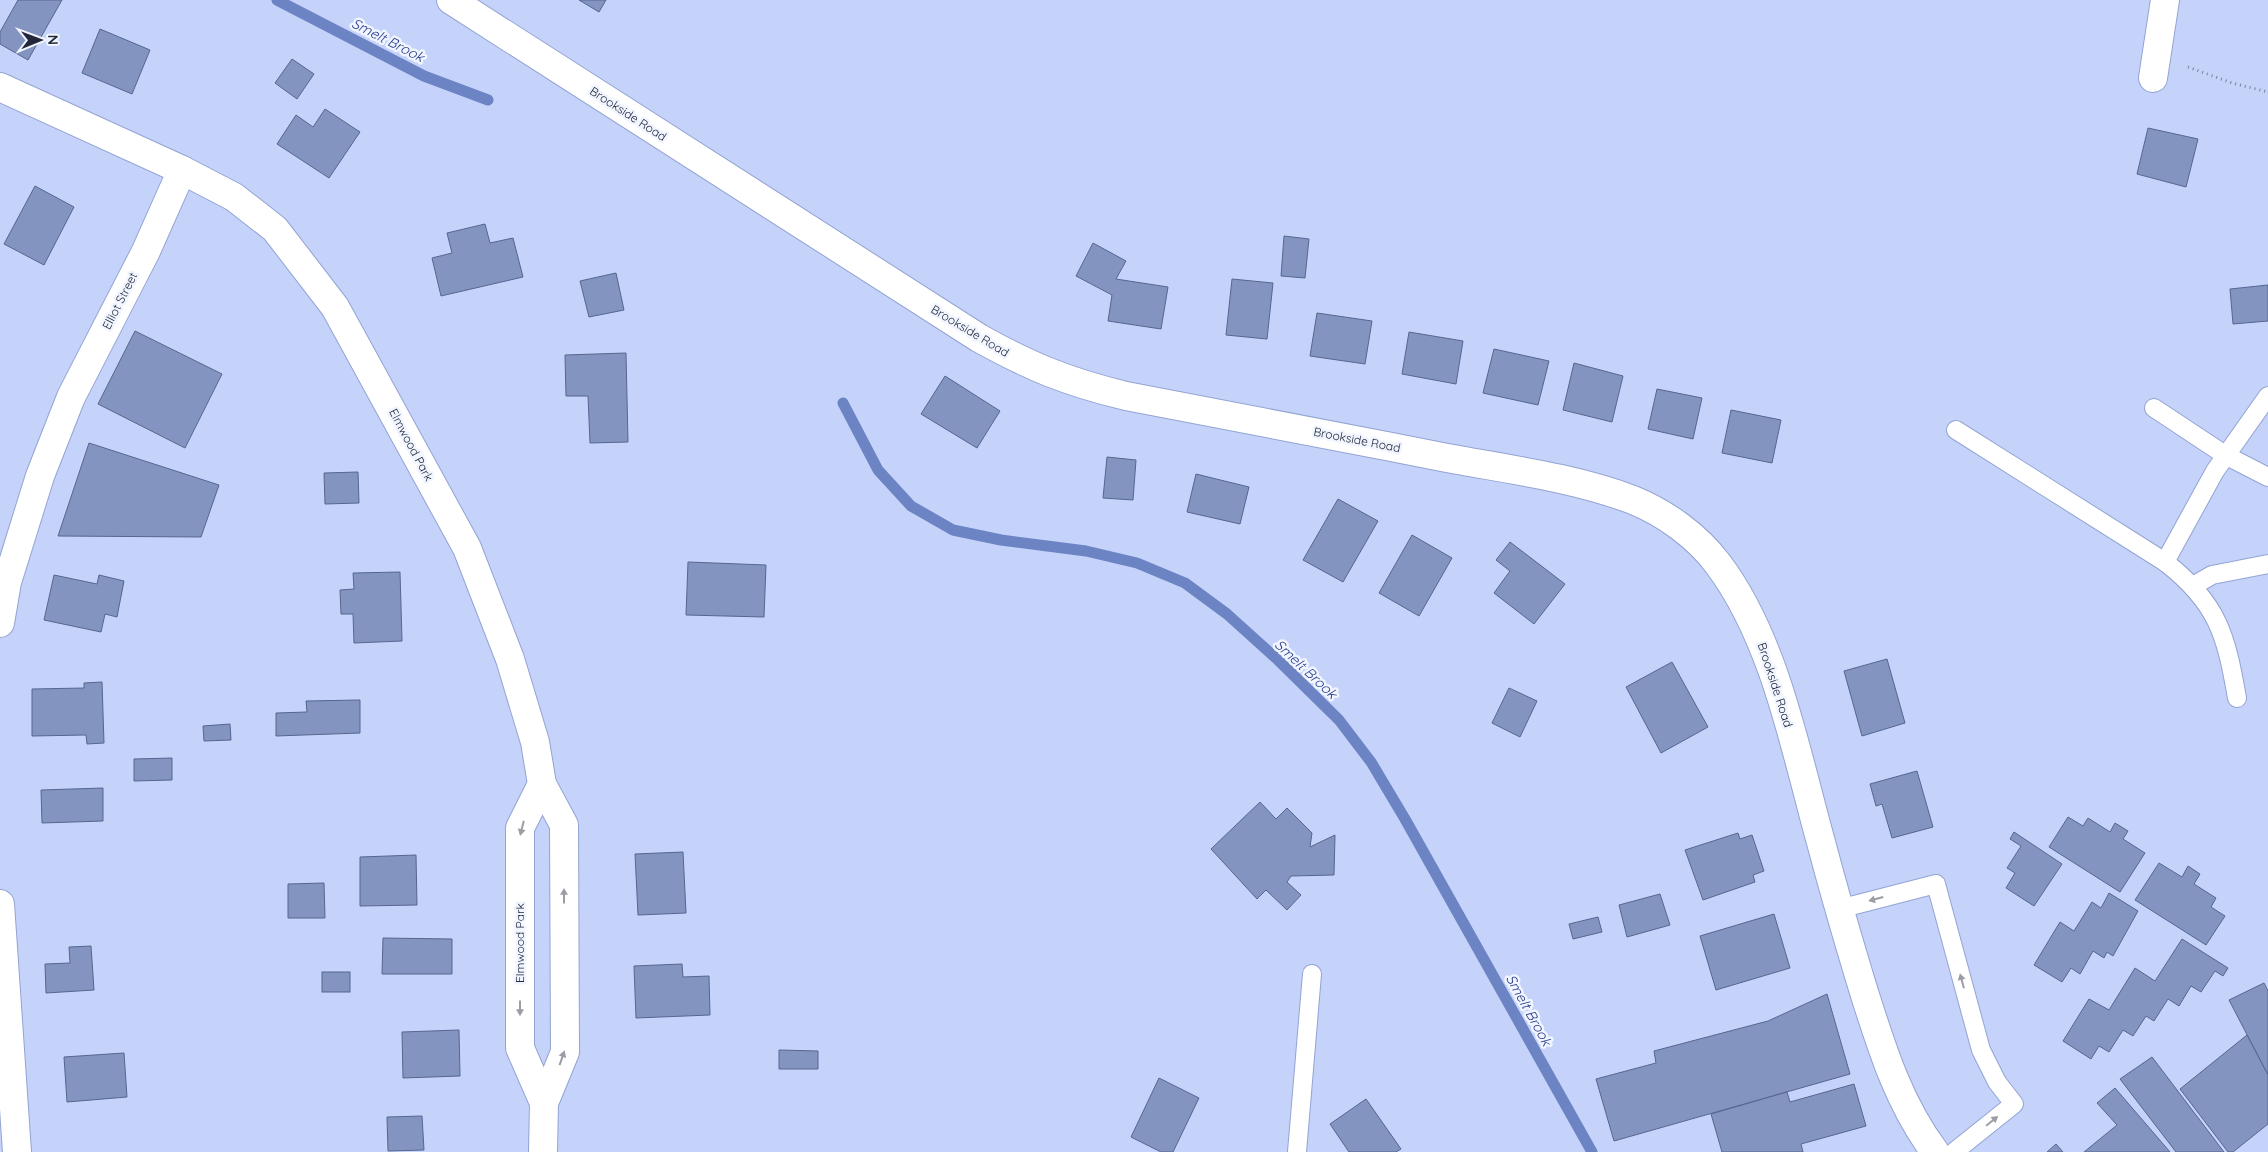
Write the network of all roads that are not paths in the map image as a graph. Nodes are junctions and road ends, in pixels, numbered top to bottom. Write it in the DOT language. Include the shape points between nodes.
graph roads {
  1 [pos="450,0"];
  2 [pos="2165,0"];
  3 [pos="2154,72"];
  4 [pos="0,87"];
  5 [pos="182,170"];
  6 [pos="2268,396"];
  7 [pos="2154,408"];
  8 [pos="1956,430"];
  9 [pos="2225,455"];
  10 [pos="2268,477"];
  11 [pos="2165,562"];
  12 [pos="2268,564"];
  13 [pos="2193,586"];
  14 [pos="0,623"];
  15 [pos="2237,698"];
  16 [pos="542,784"];
  17 [pos="0,904"];
  18 [pos="1839,909"];
  19 [pos="1312,974"];
  20 [pos="544,1103"];
  21 [pos="17,1152"];
  22 [pos="543,1152"];
  23 [pos="1297,1152"];
  24 [pos="1935,1152"];
  25 [pos="1954,1152"];
  1 -- 18 [label="street, Brookside Road" via="979,338 1038,369 1126,396 1546,477 1632,500 1656,511 1700,544 1717,562 1759,635 1778,686"];
  2 -- 3 [label="street"];
  4 -- 5 [label="street"];
  5 -- 14 [label="street, Elliot Street" via="146,251 71,397 40,476 7,582"];
  5 -- 16 [label="street, Elmwood Park" via="234,197 275,229 335,307 467,548 510,659 535,742"];
  6 -- 9 [label="lane"];
  7 -- 9 [label="lane"];
  8 -- 11 [label="lane"];
  9 -- 10 [label="lane"];
  9 -- 11 [label="lane"];
  11 -- 13 [label="lane"];
  12 -- 13 [label="lane" via="2212,575"];
  13 -- 15 [label="lane" via="2212,610 2223,634"];
  20 -- 16 [label="street, Elmwood Park, one-way" via="565,1052 564,825"];
  16 -- 20 [label="street, Elmwood Park, one-way" via="520,828 520,1048"];
  17 -- 21 [label="street"];
  18 -- 24 [label="street, Brookside Road" via="1887,1064 1911,1117"];
  25 -- 18 [label="lane, one-way" via="2014,1104 1997,1082 1981,1050 1936,884"];
  19 -- 23 [label="lane"];
  20 -- 22 [label="street, Elmwood Park"];
}
